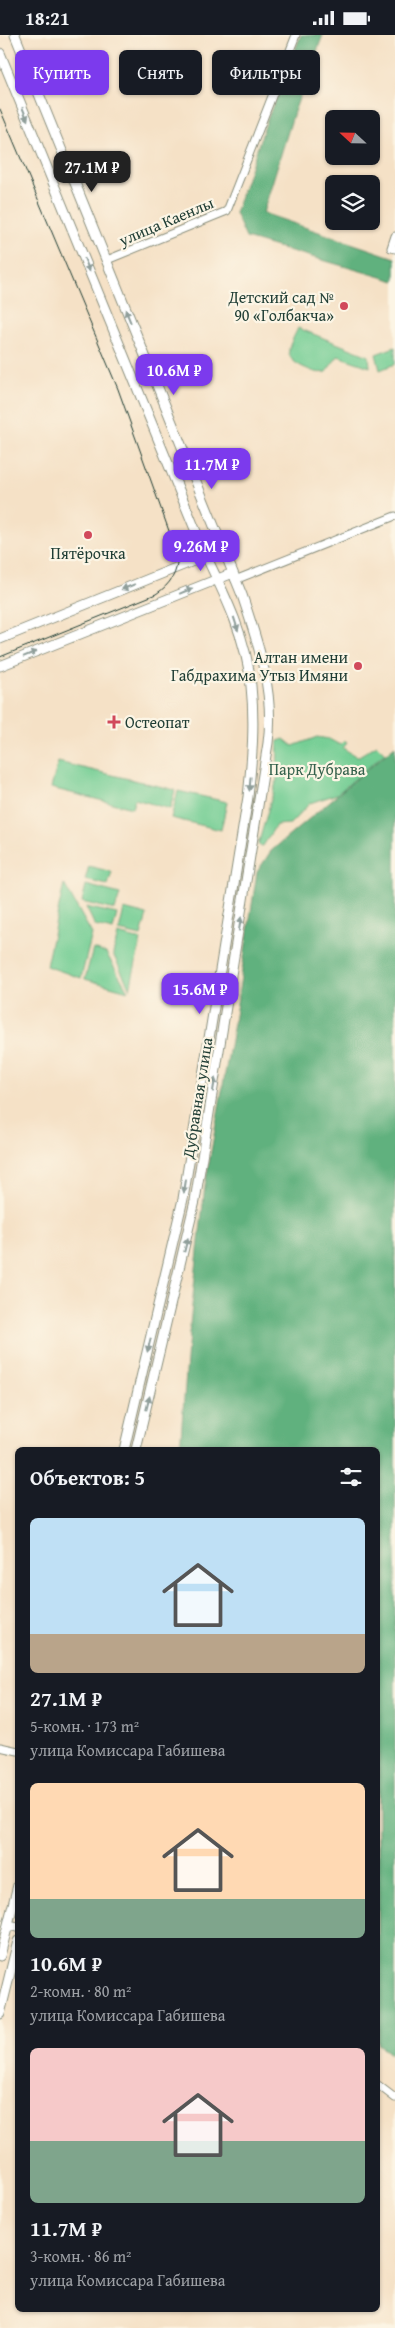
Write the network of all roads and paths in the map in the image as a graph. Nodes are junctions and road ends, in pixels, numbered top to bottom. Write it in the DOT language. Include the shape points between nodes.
graph roads {
  1 [pos="15,35"];
  2 [pos="296,35"];
  3 [pos="0,53"];
  4 [pos="395,236"];
  5 [pos="393,249"];
  6 [pos="107,261"];
  7 [pos="395,516"];
  8 [pos="223,549"];
  9 [pos="206,556"];
  10 [pos="234,576"];
  11 [pos="217,579"];
  12 [pos="0,639"];
  13 [pos="0,667"];
  14 [pos="125,1447"];
  15 [pos="137,1447"];
  16 [pos="0,1747"];
  17 [pos="15,1750"];
  18 [pos="15,1897"];
  19 [pos="8,1925"];
  20 [pos="15,1926"];
  21 [pos="15,1953"];
  22 [pos="0,1956"];
  23 [pos="0,2014"];
  24 [pos="380,2087"];
  25 [pos="395,2098"];
  1 -- 6 [label="street, Дубравная улица"];
  2 -- 6 [label="street, улица Каенлы" via="227,211"];
  3 -- 9 [label="street, Дубравная улица, one-way"];
  4 -- 5 [label="street"];
  8 -- 6 [label="street, Дубравная улица, one-way"];
  7 -- 10 [label="street"];
  8 -- 9 [label="street"];
  8 -- 10 [label="street, Дубравная улица"];
  9 -- 11 [label="street, Дубравная улица"];
  9 -- 12 [label="street, one-way"];
  10 -- 11 [label="street"];
  15 -- 10 [label="street, Дубравная улица, one-way" via="195,1201 270,730 268,691 259,645"];
  13 -- 11 [label="street, one-way"];
  11 -- 14 [label="street, Дубравная улица, one-way" via="241,640 251,684 254,735 248,797 180,1217"];
  16 -- 17 [label="street"];
  18 -- 19 [label="street"];
  19 -- 20 [label="street"];
  19 -- 22 [label="street"];
  21 -- 23 [label="street"];
  24 -- 25 [label="street"];
}
